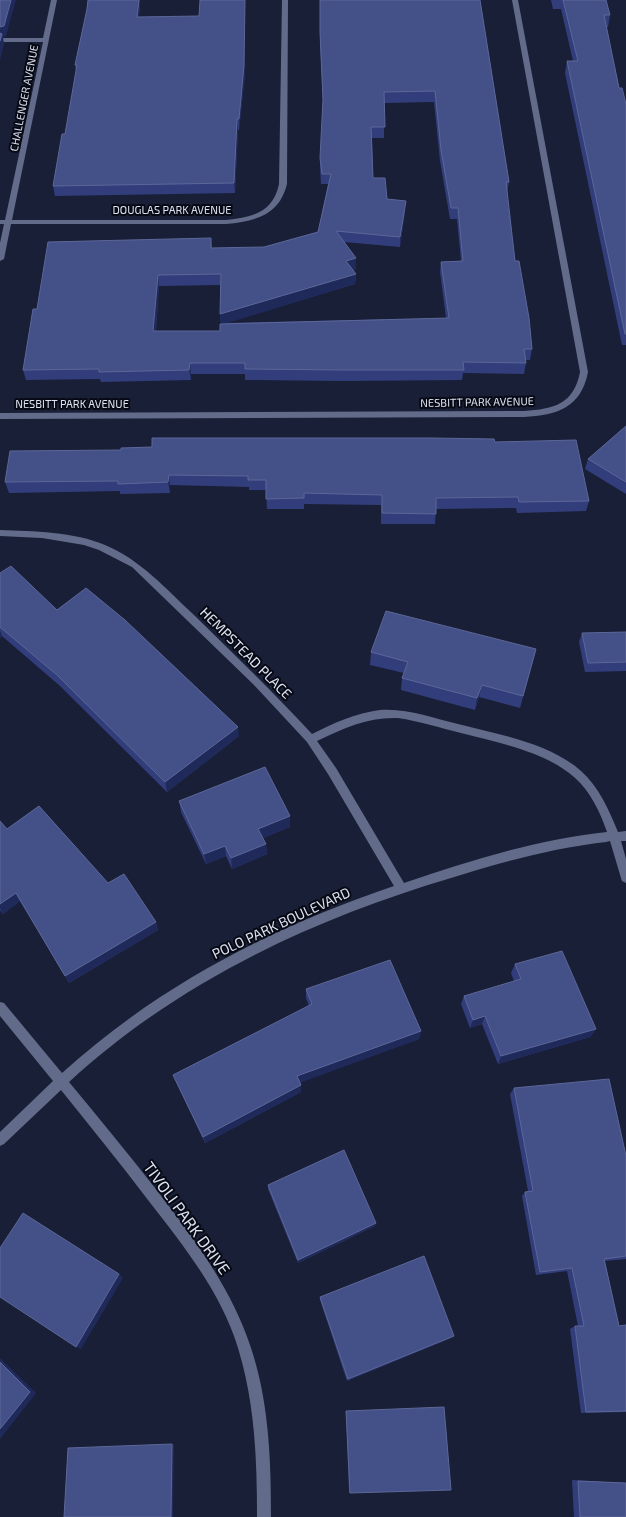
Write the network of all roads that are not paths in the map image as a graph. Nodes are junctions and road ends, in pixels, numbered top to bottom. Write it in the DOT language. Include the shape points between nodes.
graph roads {
  1 [pos="54,0"];
  2 [pos="285,0"];
  3 [pos="515,0"];
  4 [pos="0,40"];
  5 [pos="45,40"];
  6 [pos="4,222"];
  7 [pos="0,259"];
  8 [pos="0,416"];
  9 [pos="0,533"];
  10 [pos="311,739"];
  11 [pos="613,836"];
  12 [pos="626,836"];
  13 [pos="626,878"];
  14 [pos="401,888"];
  15 [pos="0,1007"];
  16 [pos="62,1080"];
  17 [pos="0,1140"];
  18 [pos="264,1517"];
  1 -- 5 [label="street, CHALLENGER AVENUE"];
  2 -- 6 [label="street, DOUGLAS PARK AVENUE" via="283,184 280,197 271,209 251,218 226,222"];
  3 -- 8 [label="street, NESBITT PARK AVENUE" via="584,372 581,388 569,402 537,413"];
  4 -- 5 [label="street"];
  5 -- 6 [label="street, CHALLENGER AVENUE" via="22,161"];
  6 -- 7 [label="street, CHALLENGER AVENUE"];
  9 -- 10 [label="street, HEMPSTEAD PLACE" via="84,542 102,547 134,565 256,681"];
  10 -- 11 [label="street" via="358,719 390,714 515,744 555,759 580,776 608,818"];
  10 -- 14 [label="street, HEMPSTEAD PLACE"];
  11 -- 12 [label="street, POLO PARK BOULEVARD"];
  11 -- 13 [label="street"];
  11 -- 14 [label="street, POLO PARK BOULEVARD" via="526,852"];
  14 -- 16 [label="street, POLO PARK BOULEVARD" via="324,917 213,970 138,1018"];
  15 -- 16 [label="street, TIVOLI PARK DRIVE"];
  16 -- 17 [label="street, POLO PARK BOULEVARD"];
  16 -- 18 [label="street, TIVOLI PARK DRIVE" via="204,1262 222,1294 249,1364 258,1404"];
}
